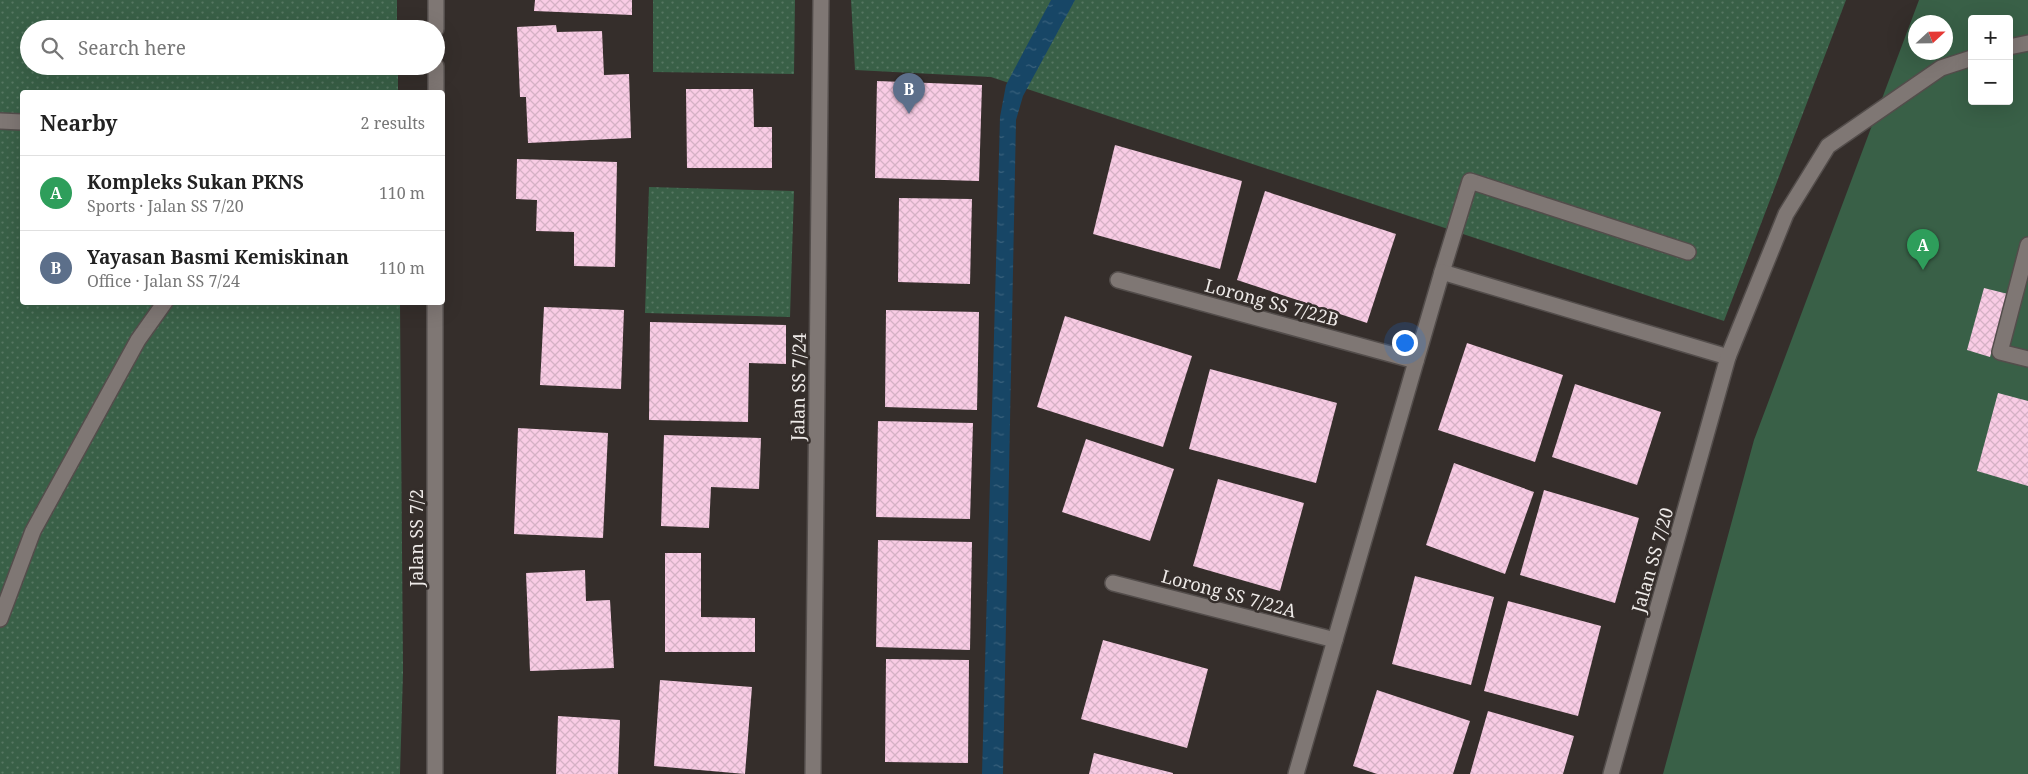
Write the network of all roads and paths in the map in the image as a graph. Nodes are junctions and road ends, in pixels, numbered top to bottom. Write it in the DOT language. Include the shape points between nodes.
graph roads {
  1 [pos="436,0"];
  2 [pos="821,0"];
  3 [pos="436,20"];
  4 [pos="2028,43"];
  5 [pos="2013,46"];
  6 [pos="1968,59"];
  7 [pos="436,75"];
  8 [pos="436,90"];
  9 [pos="0,121"];
  10 [pos="20,122"];
  11 [pos="2028,245"];
  12 [pos="1688,252"];
  13 [pos="1442,272"];
  14 [pos="1118,280"];
  15 [pos="163,305"];
  16 [pos="435,305"];
  17 [pos="1728,357"];
  18 [pos="2028,359"];
  19 [pos="1416,361"];
  20 [pos="1114,583"];
  21 [pos="0,619"];
  22 [pos="1335,640"];
  23 [pos="435,774"];
  24 [pos="813,774"];
  25 [pos="1296,774"];
  26 [pos="1611,774"];
  1 -- 3 [label="street"];
  2 -- 24 [label="street, Jalan SS 7/24"];
  4 -- 5 [label="street"];
  6 -- 17 [label="street, Jalan SS 7/20" via="1941,68 1828,146 1786,214"];
  7 -- 8 [label="street"];
  9 -- 10 [label="street"];
  11 -- 18 [label="street" via="2000,352"];
  12 -- 13 [label="street" via="1470,181"];
  13 -- 17 [label="street"];
  13 -- 19 [label="street"];
  14 -- 19 [label="street, Lorong SS 7/22B"];
  15 -- 21 [label="street" via="138,340 33,531"];
  16 -- 23 [label="street, Jalan SS 7/2"];
  17 -- 26 [label="street, Jalan SS 7/20"];
  19 -- 22 [label="street"];
  20 -- 22 [label="street, Lorong SS 7/22A"];
  22 -- 25 [label="street"];
}
